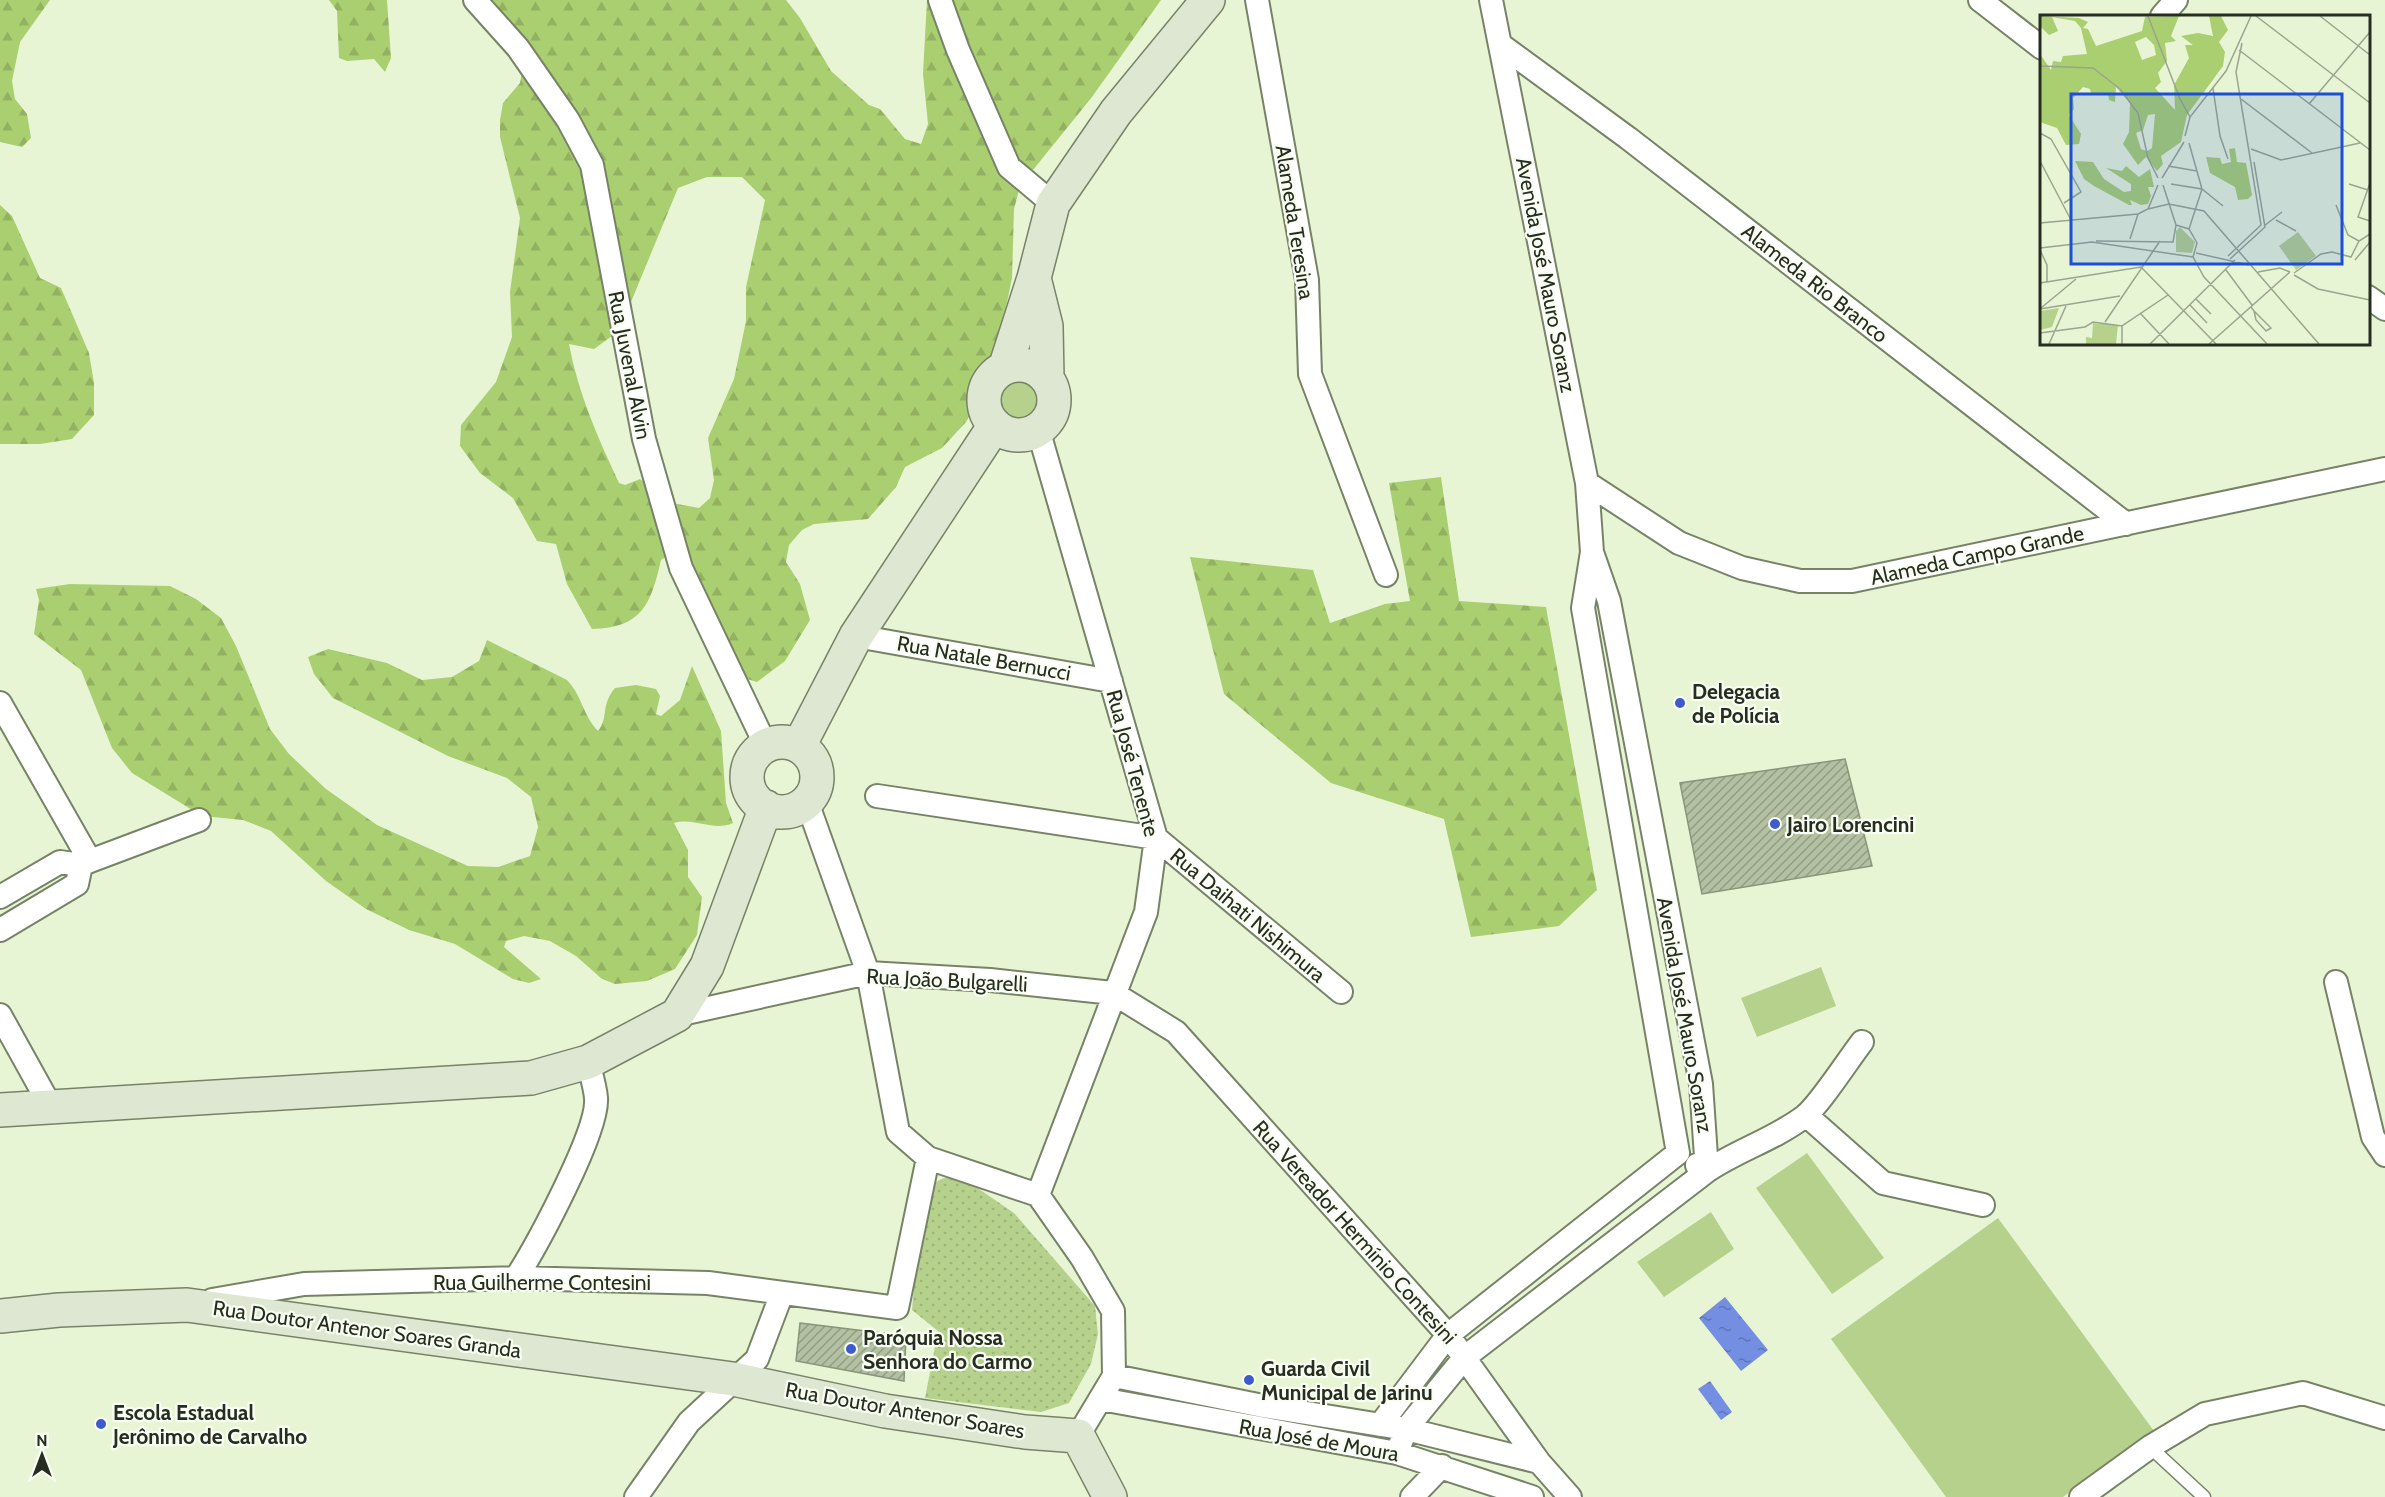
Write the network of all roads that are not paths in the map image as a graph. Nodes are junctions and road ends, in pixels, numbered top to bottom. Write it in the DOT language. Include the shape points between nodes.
graph roads {
  1 [pos="475,0"];
  2 [pos="940,0"];
  3 [pos="1208,0"];
  4 [pos="1257,0"];
  5 [pos="1491,0"];
  6 [pos="1980,0"];
  7 [pos="2176,0"];
  8 [pos="2163,15"];
  9 [pos="1501,45"];
  10 [pos="2040,46"];
  11 [pos="1053,204"];
  12 [pos="1034,278"];
  13 [pos="2370,298"];
  14 [pos="2385,309"];
  15 [pos="1005,368"];
  16 [pos="1047,378"];
  17 [pos="995,425"];
  18 [pos="1038,429"];
  19 [pos="2385,469"];
  20 [pos="1587,483"];
  21 [pos="2126,524"];
  22 [pos="1592,552"];
  23 [pos="1386,575"];
  24 [pos="856,636"];
  25 [pos="1111,681"];
  26 [pos="0,703"];
  27 [pos="765,746"];
  28 [pos="799,746"];
  29 [pos="877,796"];
  30 [pos="807,802"];
  31 [pos="766,807"];
  32 [pos="199,820"];
  33 [pos="1156,838"];
  34 [pos="85,863"];
  35 [pos="0,897"];
  36 [pos="0,930"];
  37 [pos="868,973"];
  38 [pos="2336,982"];
  39 [pos="1341,992"];
  40 [pos="1113,993"];
  41 [pos="0,1015"];
  42 [pos="677,1015"];
  43 [pos="1862,1042"];
  44 [pos="588,1062"];
  45 [pos="51,1107"];
  46 [pos="0,1110"];
  47 [pos="1806,1115"];
  48 [pos="1678,1153"];
  49 [pos="2385,1155"];
  50 [pos="928,1158"];
  51 [pos="1707,1171"];
  52 [pos="1038,1195"];
  53 [pos="1983,1205"];
  54 [pos="516,1278"];
  55 [pos="782,1293"];
  56 [pos="187,1305"];
  57 [pos="0,1316"];
  58 [pos="1448,1335"];
  59 [pos="1465,1357"];
  60 [pos="1114,1376"];
  61 [pos="733,1379"];
  62 [pos="1101,1399"];
  63 [pos="1263,1406"];
  64 [pos="2385,1418"];
  65 [pos="1380,1425"];
  66 [pos="1257,1428"];
  67 [pos="1406,1429"];
  68 [pos="1078,1436"];
  69 [pos="2150,1447"];
  70 [pos="1397,1453"];
  71 [pos="1539,1462"];
  72 [pos="1442,1466"];
  73 [pos="636,1497"];
  74 [pos="1110,1497"];
  75 [pos="1412,1497"];
  76 [pos="1532,1497"];
  77 [pos="1570,1497"];
  78 [pos="2081,1497"];
  79 [pos="2204,1497"];
  1 -- 27 [label="street, Rua Juvenal Alvin" via="518,48 568,120 592,165 644,439 681,568"];
  2 -- 11 [label="street" via="1008,167"];
  3 -- 11 [label="main road" via="1116,112"];
  4 -- 23 [label="street, Alameda Teresina" via="1307,280 1310,375"];
  5 -- 9 [label="street, Avenida José Mauro Soranz"];
  6 -- 10 [label="street"];
  7 -- 8 [label="street"];
  9 -- 20 [label="street, Avenida José Mauro Soranz"];
  9 -- 21 [label="street, Alameda Rio Branco" via="1628,138"];
  11 -- 12 [label="main road"];
  12 -- 15 [label="main road"];
  12 -- 16 [label="main road" via="1046,326"];
  13 -- 14 [label="street"];
  15 -- 16 [label="main road" via="1028,365"];
  15 -- 17 [label="main road" via="988,383 985,394 988,416"];
  16 -- 18 [label="main road" via="1053,388 1053,411"];
  17 -- 18 [label="main road" via="1016,435"];
  17 -- 24 [label="main road"];
  18 -- 25 [label="street, Rua José Tenente"];
  19 -- 21 [label="street, Alameda Campo Grande"];
  20 -- 21 [label="street, Alameda Campo Grande" via="1679,543 1742,568 1800,581 1852,581"];
  20 -- 22 [label="street, Avenida José Mauro Soranz"];
  22 -- 48 [label="street, Avenida José Mauro Soranz" via="1583,609"];
  22 -- 51 [label="street, Avenida José Mauro Soranz" via="1610,601 1701,1084"];
  24 -- 25 [label="street, Rua Natale Bernucci"];
  24 -- 28 [label="main road"];
  25 -- 33 [label="street, Rua José Tenente"];
  26 -- 34 [label="street"];
  27 -- 28 [label="main road" via="788,742"];
  27 -- 31 [label="main road" via="749,764 747,776 754,798"];
  28 -- 30 [label="main road" via="807,752 817,772"];
  29 -- 33 [label="street"];
  30 -- 31 [label="main road" via="787,812"];
  30 -- 37 [label="street"];
  31 -- 42 [label="main road" via="707,966"];
  32 -- 34 [label="street"];
  33 -- 39 [label="street, Rua Daihati Nishimura"];
  33 -- 40 [label="street, Rua José Tenente" via="1146,912"];
  34 -- 35 [label="street" via="60,862"];
  34 -- 36 [label="street" via="77,884"];
  37 -- 40 [label="street, Rua João Bulgarelli"];
  37 -- 42 [label="street, Rua João Bulgarelli"];
  37 -- 50 [label="street" via="898,1132"];
  38 -- 49 [label="street" via="2373,1137"];
  40 -- 52 [label="street, Rua José Tenente"];
  40 -- 58 [label="street, Rua Vereador Hermínio Contesini" via="1176,1032"];
  41 -- 45 [label="street"];
  42 -- 44 [label="main road"];
  43 -- 47 [label="street"];
  44 -- 45 [label="main road" via="531,1078"];
  44 -- 54 [label="street" via="597,1099 592,1125 534,1250"];
  45 -- 46 [label="main road"];
  47 -- 51 [label="street"];
  47 -- 53 [label="street" via="1883,1183"];
  48 -- 51 [label="street"];
  48 -- 58 [label="street, Avenida José Mauro Soranz"];
  50 -- 52 [label="street"];
  50 -- 55 [label="street, Rua Guilherme Contesini" via="897,1308"];
  51 -- 59 [label="street"];
  52 -- 60 [label="street" via="1113,1311"];
  54 -- 55 [label="street, Rua Guilherme Contesini" via="708,1283"];
  54 -- 56 [label="street, Rua Guilherme Contesini" via="304,1284"];
  55 -- 61 [label="street" via="757,1359"];
  56 -- 57 [label="main road, Rua Doutor Antenor Soares Granda"];
  56 -- 61 [label="main road, Rua Doutor Antenor Soares Granda"];
  58 -- 59 [label="street, Rua Vereador Hermínio Contesini"];
  58 -- 65 [label="street, Avenida José Mauro Soranz"];
  59 -- 67 [label="street"];
  59 -- 71 [label="street, Rua Vereador Hermínio Contesini"];
  60 -- 62 [label="street"];
  60 -- 63 [label="street, Rua José de Moura"];
  61 -- 68 [label="main road, Rua Doutor Antenor Soares" via="885,1411"];
  61 -- 73 [label="street" via="689,1422"];
  62 -- 66 [label="street, Rua José de Moura"];
  62 -- 68 [label="street"];
  63 -- 65 [label="street, Rua José de Moura"];
  63 -- 66 [label="street"];
  64 -- 69 [label="street" via="2303,1393 2205,1414"];
  65 -- 67 [label="street, Rua José de Moura"];
  66 -- 70 [label="street, Rua José de Moura"];
  67 -- 70 [label="street"];
  67 -- 71 [label="street, Rua José de Moura"];
  68 -- 74 [label="main road"];
  69 -- 78 [label="street"];
  69 -- 79 [label="lane"];
  70 -- 72 [label="street, Rua José de Moura"];
  71 -- 77 [label="street, Rua Vereador Hermínio Contesini"];
  72 -- 75 [label="street"];
  72 -- 76 [label="street, Rua José de Moura"];
}
